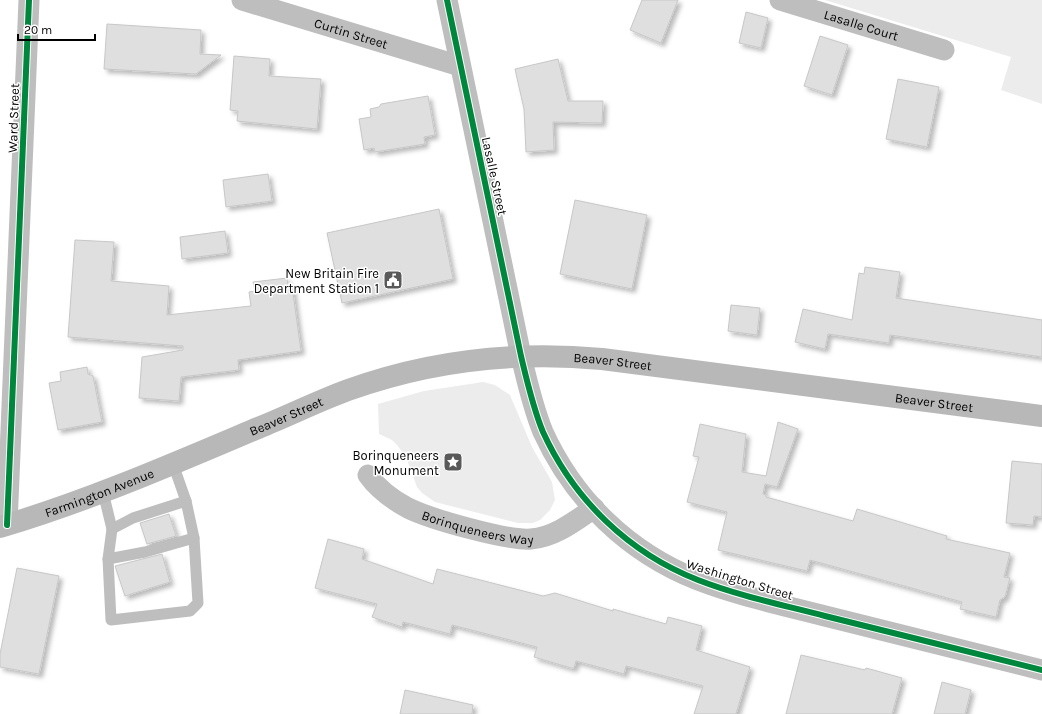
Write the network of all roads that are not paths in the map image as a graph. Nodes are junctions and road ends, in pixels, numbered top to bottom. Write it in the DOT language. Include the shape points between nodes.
graph roads {
  1 [pos="29,0"];
  2 [pos="242,0"];
  3 [pos="447,0"];
  4 [pos="780,0"];
  5 [pos="944,50"];
  6 [pos="460,66"];
  7 [pos="521,356"];
  8 [pos="1042,416"];
  9 [pos="197,454"];
  10 [pos="173,464"];
  11 [pos="368,475"];
  12 [pos="103,492"];
  13 [pos="186,500"];
  14 [pos="594,508"];
  15 [pos="4,526"];
  16 [pos="112,529"];
  17 [pos="194,538"];
  18 [pos="108,559"];
  19 [pos="1042,670"];
  1 -- 15 [label="street, Ward Street"];
  2 -- 6 [label="street, Curtin Street"];
  3 -- 6 [label="street, Lasalle Street"];
  4 -- 5 [label="street, Lasalle Court"];
  6 -- 7 [label="street, Lasalle Street"];
  7 -- 8 [label="main road, Beaver Street" via="570,356 619,361"];
  7 -- 9 [label="main road, Beaver Street" via="462,362 370,383"];
  7 -- 14 [label="street, Washington Street" via="531,397 546,438 564,469"];
  9 -- 10 [label="main road, Farmington Avenue"];
  10 -- 12 [label="main road, Farmington Avenue"];
  10 -- 13 [label="lane"];
  11 -- 14 [label="street, Borinqueneers Way" via="388,496 414,511 514,538 532,539 549,534"];
  12 -- 15 [label="main road, Farmington Avenue"];
  12 -- 16 [label="lane"];
  13 -- 16 [label="lane" via="133,518"];
  13 -- 17 [label="lane"];
  14 -- 19 [label="street, Washington Street" via="618,534 641,551 668,567 699,580 753,597"];
  16 -- 18 [label="lane"];
  17 -- 18 [label="lane"];
  17 -- 18 [label="lane" via="198,603 190,611 111,620"];
}
